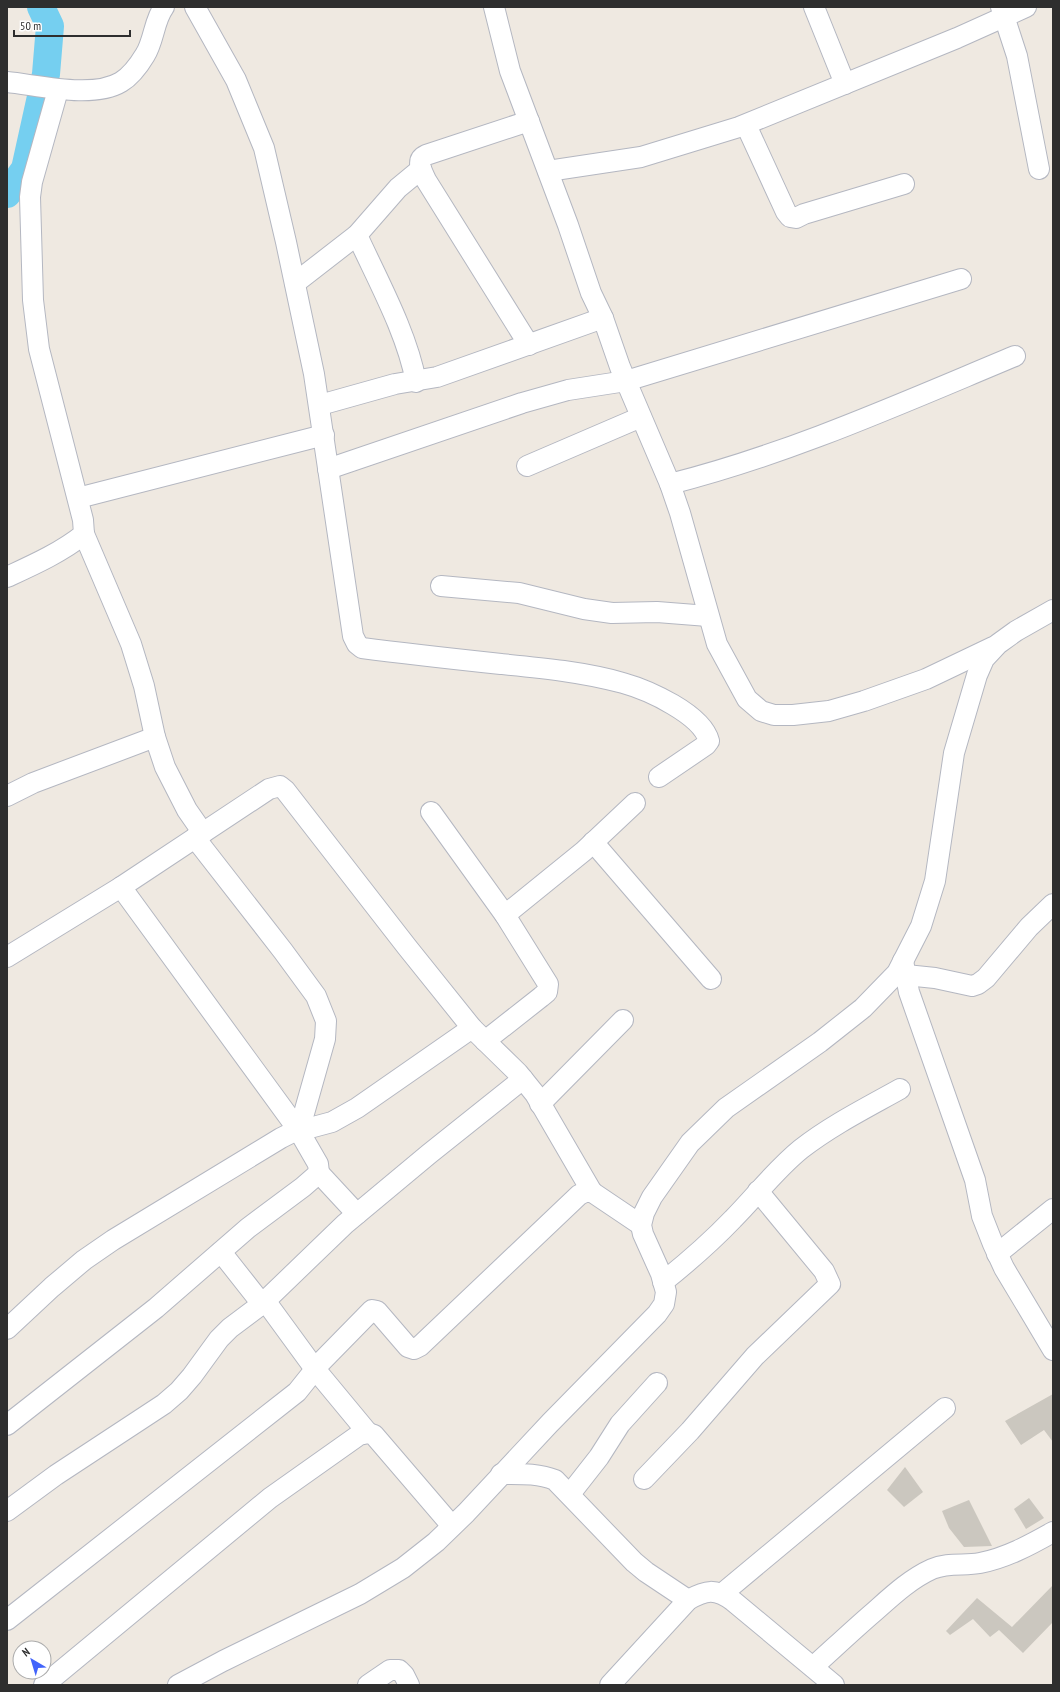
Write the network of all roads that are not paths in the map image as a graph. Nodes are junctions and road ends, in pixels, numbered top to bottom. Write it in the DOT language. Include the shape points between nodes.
graph roads {
  1 [pos="164,7"];
  2 [pos="195,7"];
  3 [pos="494,7"];
  4 [pos="814,7"];
  5 [pos="1026,7"];
  6 [pos="1003,12"];
  7 [pos="7,82"];
  8 [pos="845,84"];
  9 [pos="55,89"];
  10 [pos="529,121"];
  11 [pos="746,125"];
  12 [pos="421,169"];
  13 [pos="1038,169"];
  14 [pos="548,171"];
  15 [pos="904,184"];
  16 [pos="357,235"];
  17 [pos="961,280"];
  18 [pos="295,283"];
  19 [pos="603,318"];
  20 [pos="529,345"];
  21 [pos="1015,356"];
  22 [pos="626,380"];
  23 [pos="416,382"];
  24 [pos="320,405"];
  25 [pos="641,417"];
  26 [pos="324,435"];
  27 [pos="527,466"];
  28 [pos="328,469"];
  29 [pos="670,484"];
  30 [pos="78,498"];
  31 [pos="84,534"];
  32 [pos="7,577"];
  33 [pos="441,586"];
  34 [pos="1053,610"];
  35 [pos="708,616"];
  36 [pos="998,644"];
  37 [pos="155,738"];
  38 [pos="659,777"];
  39 [pos="7,796"];
  40 [pos="635,803"];
  41 [pos="431,812"];
  42 [pos="199,835"];
  43 [pos="593,842"];
  44 [pos="121,887"];
  45 [pos="1053,904"];
  46 [pos="505,915"];
  47 [pos="7,957"];
  48 [pos="902,970"];
  49 [pos="711,979"];
  50 [pos="623,1020"];
  51 [pos="478,1035"];
  52 [pos="523,1079"];
  53 [pos="900,1089"];
  54 [pos="540,1104"];
  55 [pos="299,1132"];
  56 [pos="319,1173"];
  57 [pos="758,1191"];
  58 [pos="592,1192"];
  59 [pos="1053,1209"];
  60 [pos="357,1214"];
  61 [pos="642,1225"];
  62 [pos="221,1252"];
  63 [pos="997,1254"];
  64 [pos="663,1282"];
  65 [pos="262,1304"];
  66 [pos="7,1329"];
  67 [pos="1053,1350"];
  68 [pos="315,1370"];
  69 [pos="657,1383"];
  70 [pos="946,1408"];
  71 [pos="7,1425"];
  72 [pos="368,1433"];
  73 [pos="501,1474"];
  74 [pos="644,1479"];
  75 [pos="570,1494"];
  76 [pos="7,1512"];
  77 [pos="452,1526"];
  78 [pos="1049,1534"];
  79 [pos="723,1593"];
  80 [pos="688,1600"];
  81 [pos="7,1620"];
  82 [pos="812,1667"];
  83 [pos="44,1685"];
  84 [pos="178,1685"];
  85 [pos="368,1685"];
  86 [pos="409,1685"];
  87 [pos="610,1685"];
  88 [pos="834,1685"];
  1 -- 9 [label="street" via="146,54 134,71 121,82 104,88 74,91"];
  2 -- 18 [label="street" via="236,80 264,148"];
  3 -- 10 [label="street" via="510,71"];
  4 -- 8 [label="street"];
  5 -- 6 [label="street"];
  6 -- 8 [label="street" via="957,38"];
  6 -- 13 [label="street" via="1018,63"];
  7 -- 9 [label="street"];
  8 -- 11 [label="street"];
  9 -- 30 [label="street" via="30,196 32,280 39,349"];
  10 -- 12 [label="street" via="426,154 421,157"];
  10 -- 14 [label="street"];
  11 -- 14 [label="street" via="641,157"];
  11 -- 15 [label="street" via="790,217 796,218"];
  12 -- 16 [label="street" via="398,188"];
  12 -- 20 [label="street"];
  14 -- 19 [label="street" via="591,293"];
  16 -- 18 [label="street"];
  16 -- 23 [label="street" via="412,360"];
  17 -- 22 [label="street"];
  18 -- 24 [label="street"];
  19 -- 20 [label="street"];
  19 -- 22 [label="street"];
  20 -- 23 [label="street"];
  21 -- 29 [label="street" via="786,449"];
  22 -- 25 [label="street"];
  22 -- 28 [label="street" via="568,390 522,403"];
  23 -- 24 [label="street" via="395,384"];
  24 -- 26 [label="street"];
  25 -- 27 [label="street"];
  25 -- 29 [label="street"];
  26 -- 28 [label="street"];
  26 -- 30 [label="street"];
  28 -- 38 [label="street" via="356,644 362,648 559,670 623,683 652,693 700,725 709,740"];
  29 -- 35 [label="street"];
  30 -- 31 [label="street"];
  31 -- 32 [label="street" via="74,542"];
  31 -- 37 [label="street" via="131,644 144,686"];
  33 -- 35 [label="street" via="519,593 612,613 657,612"];
  34 -- 36 [label="street"];
  35 -- 36 [label="street" via="717,644 747,699 761,711 774,715 828,711 864,701 926,678"];
  36 -- 48 [label="street" via="984,659 977,675 954,753 936,881 921,926"];
  37 -- 39 [label="street"];
  37 -- 42 [label="street" via="174,787"];
  40 -- 43 [label="street"];
  41 -- 46 [label="street"];
  42 -- 44 [label="street"];
  42 -- 51 [label="street" via="269,789 280,786"];
  42 -- 55 [label="street" via="316,996 326,1021 325,1039"];
  43 -- 46 [label="street"];
  43 -- 49 [label="street"];
  44 -- 47 [label="street"];
  44 -- 55 [label="street"];
  45 -- 48 [label="street" via="978,984 972,986"];
  46 -- 51 [label="street" via="548,984 547,992"];
  48 -- 61 [label="street" via="863,1008 820,1042 726,1108 690,1144 652,1197 644,1213"];
  48 -- 63 [label="street" via="975,1180 982,1216"];
  50 -- 54 [label="street"];
  51 -- 52 [label="street"];
  51 -- 55 [label="street" via="332,1122"];
  52 -- 54 [label="street"];
  52 -- 60 [label="street"];
  53 -- 57 [label="street" via="831,1128 801,1150"];
  54 -- 58 [label="street"];
  55 -- 56 [label="street" via="318,1164"];
  55 -- 66 [label="street" via="291,1133 275,1142 84,1260"];
  56 -- 60 [label="street"];
  56 -- 62 [label="street"];
  57 -- 64 [label="street" via="695,1256"];
  57 -- 74 [label="street" via="824,1271 830,1284 755,1356"];
  58 -- 61 [label="street"];
  58 -- 68 [label="street" via="579,1195 420,1346 408,1348 377,1311 372,1310"];
  59 -- 63 [label="street"];
  60 -- 65 [label="street"];
  61 -- 64 [label="street" via="643,1234"];
  62 -- 65 [label="street"];
  62 -- 71 [label="street" via="156,1308"];
  63 -- 67 [label="street"];
  64 -- 73 [label="street" via="666,1292 664,1304 657,1314"];
  65 -- 68 [label="street" via="269,1306"];
  65 -- 76 [label="street" via="219,1339 184,1386 164,1404 56,1475"];
  68 -- 72 [label="street"];
  68 -- 81 [label="street" via="297,1392"];
  69 -- 75 [label="street" via="620,1424 599,1457"];
  70 -- 79 [label="street"];
  72 -- 77 [label="street" via="374,1436"];
  72 -- 83 [label="street" via="360,1435 270,1498"];
  73 -- 75 [label="street" via="546,1476 555,1480"];
  73 -- 77 [label="street"];
  75 -- 80 [label="street" via="634,1562"];
  77 -- 84 [label="street" via="402,1568 360,1594"];
  78 -- 82 [label="street" via="998,1559 979,1564 954,1564 934,1568 914,1579"];
  79 -- 80 [label="street" via="700,1593"];
  79 -- 82 [label="street"];
  80 -- 87 [label="street"];
  82 -- 88 [label="street"];
  85 -- 86 [label="street" via="390,1670 399,1670"];
}
